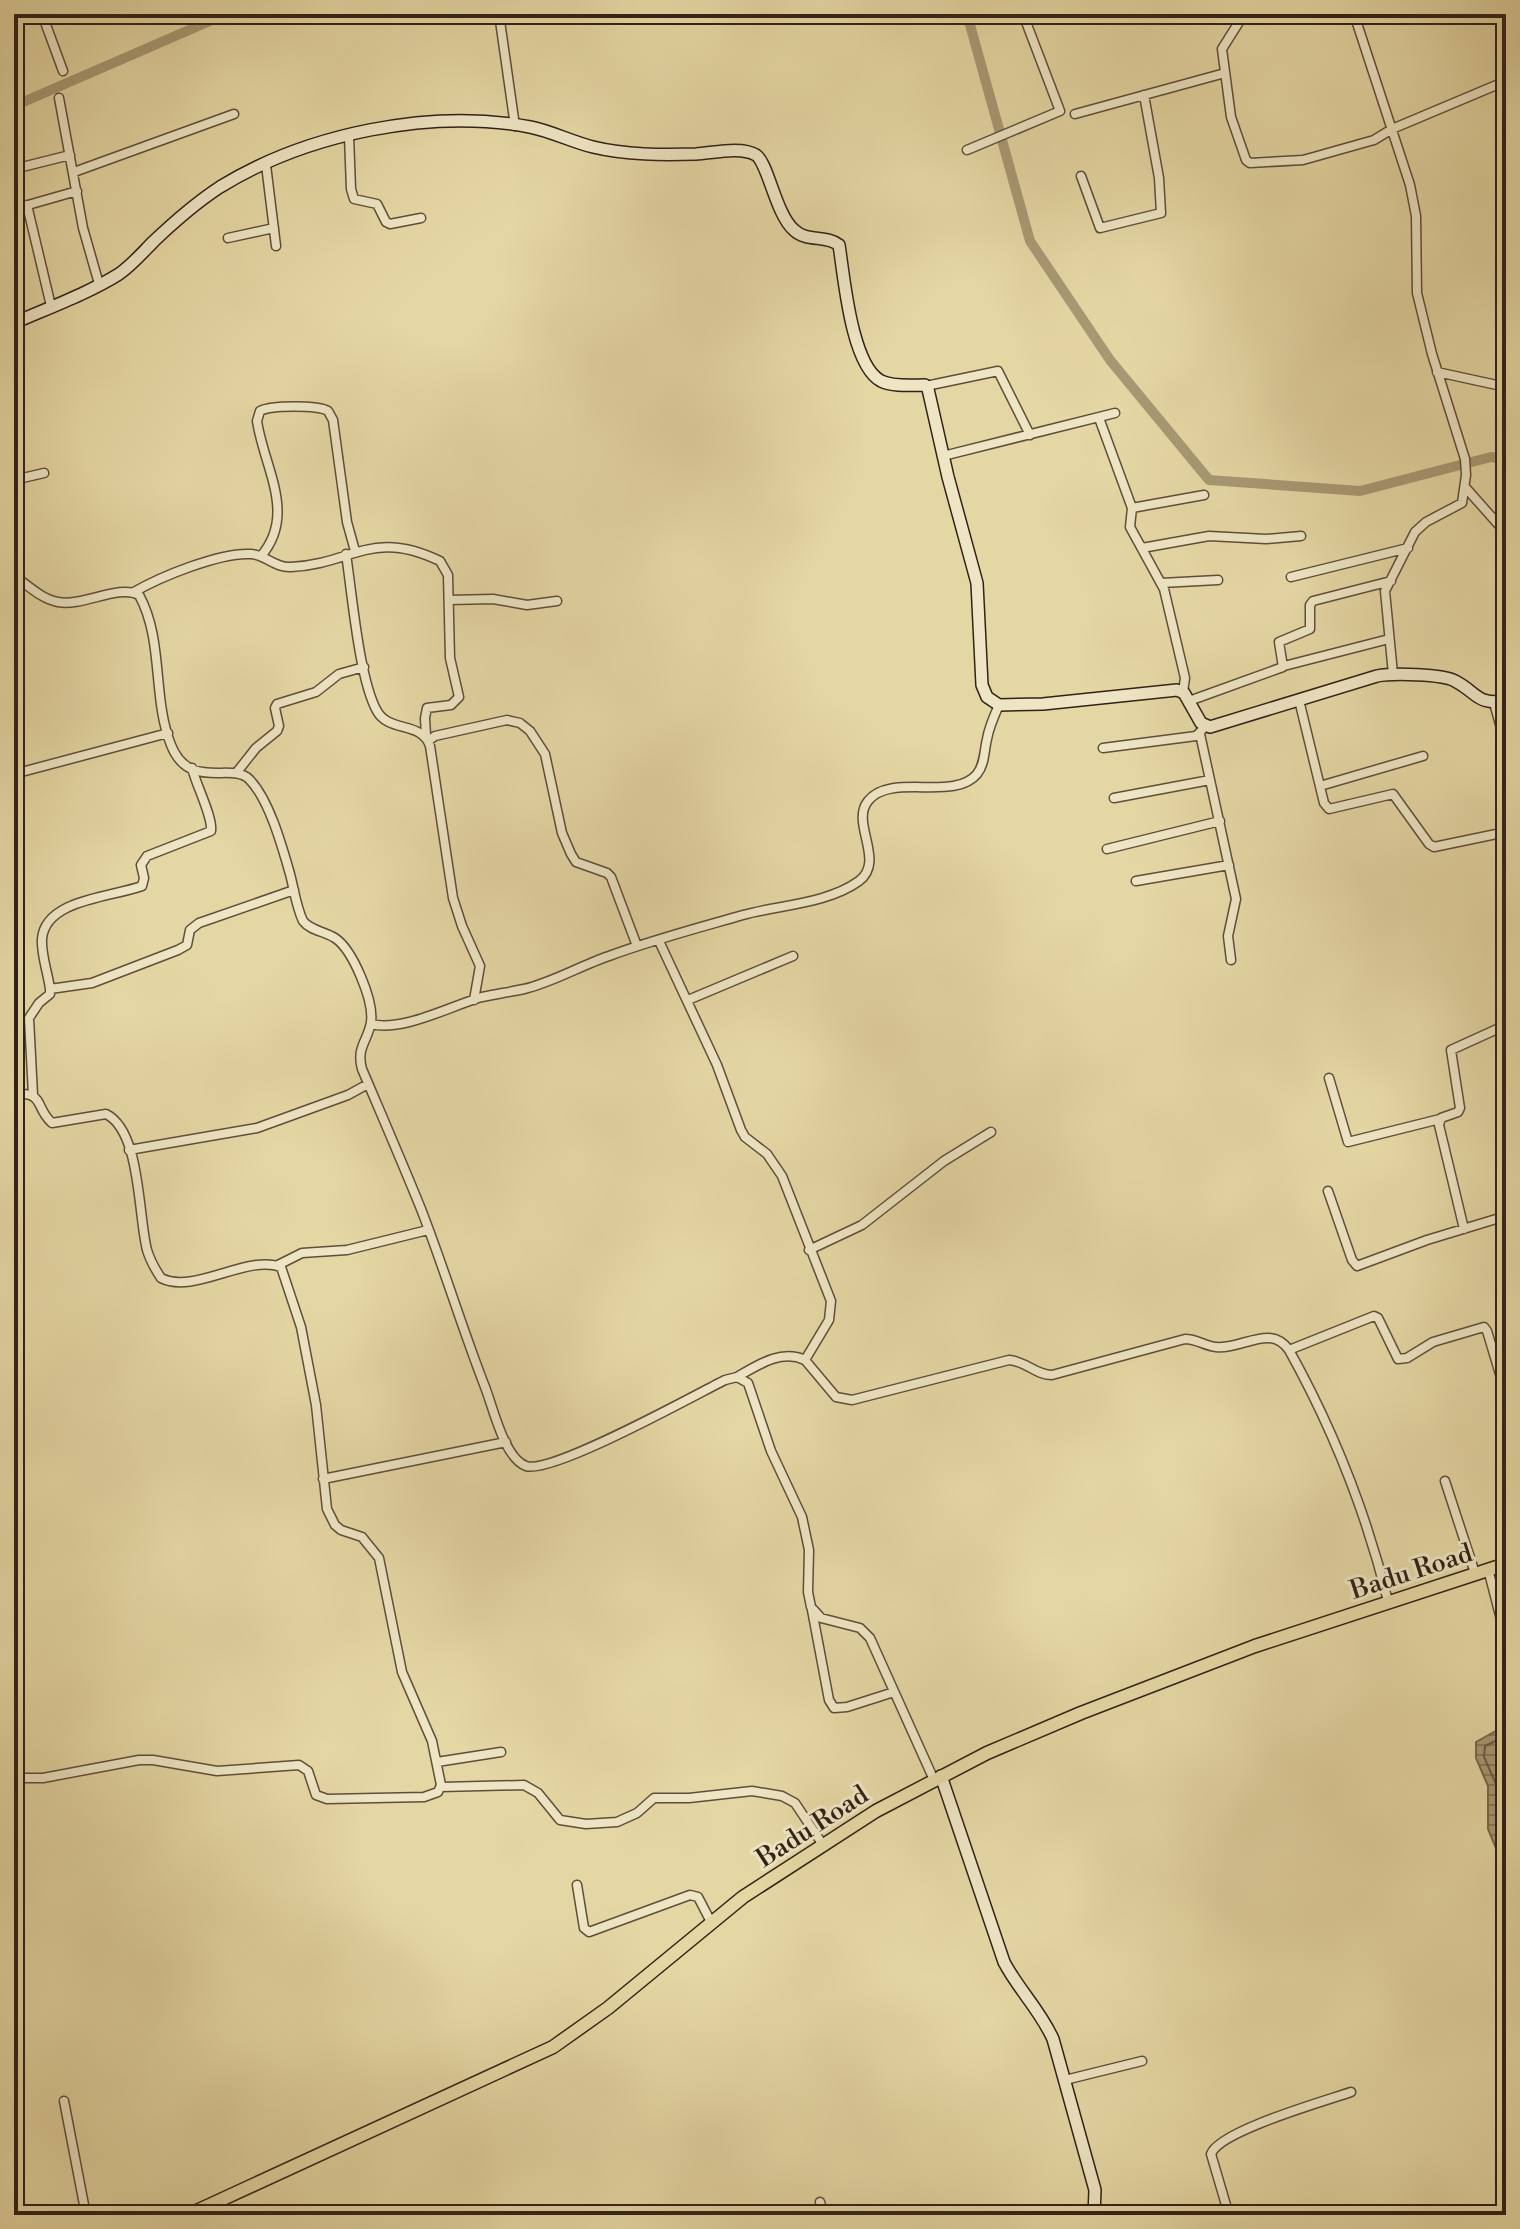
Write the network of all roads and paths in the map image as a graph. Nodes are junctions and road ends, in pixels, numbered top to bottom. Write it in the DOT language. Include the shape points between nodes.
graph roads {
  1 [pos="26,14"];
  2 [pos="42,14"];
  3 [pos="499,14"];
  4 [pos="1023,14"];
  5 [pos="1244,14"];
  6 [pos="1354,14"];
  7 [pos="14,18"];
  8 [pos="63,71"];
  9 [pos="1225,73"];
  10 [pos="1506,81"];
  11 [pos="1144,95"];
  12 [pos="59,98"];
  13 [pos="234,114"];
  14 [pos="1075,114"];
  15 [pos="515,126"];
  16 [pos="1392,129"];
  17 [pos="349,136"];
  18 [pos="967,150"];
  19 [pos="70,155"];
  20 [pos="266,165"];
  21 [pos="14,169"];
  22 [pos="74,172"];
  23 [pos="1081,176"];
  24 [pos="77,191"];
  25 [pos="27,205"];
  26 [pos="14,209"];
  27 [pos="421,218"];
  28 [pos="274,228"];
  29 [pos="228,238"];
  30 [pos="276,246"];
  31 [pos="99,284"];
  32 [pos="51,306"];
  33 [pos="14,323"];
  34 [pos="1437,372"];
  35 [pos="926,386"];
  36 [pos="1506,387"];
  37 [pos="1115,413"];
  38 [pos="1099,418"];
  39 [pos="1030,435"];
  40 [pos="943,456"];
  41 [pos="44,473"];
  42 [pos="14,480"];
  43 [pos="1465,487"];
  44 [pos="1204,495"];
  45 [pos="1132,508"];
  46 [pos="1506,533"];
  47 [pos="1301,536"];
  48 [pos="1142,548"];
  49 [pos="1408,548"];
  50 [pos="351,553"];
  51 [pos="261,556"];
  52 [pos="14,576"];
  53 [pos="1291,577"];
  54 [pos="1218,580"];
  55 [pos="1391,581"];
  56 [pos="1161,583"];
  57 [pos="134,592"];
  58 [pos="449,600"];
  59 [pos="557,601"];
  60 [pos="1389,639"];
  61 [pos="1284,666"];
  62 [pos="364,667"];
  63 [pos="1393,674"];
  64 [pos="1186,697"];
  65 [pos="1299,700"];
  66 [pos="1500,702"];
  67 [pos="999,705"];
  68 [pos="1202,730"];
  69 [pos="168,733"];
  70 [pos="427,738"];
  71 [pos="1506,746"];
  72 [pos="1103,748"];
  73 [pos="1423,756"];
  74 [pos="192,768"];
  75 [pos="237,772"];
  76 [pos="14,774"];
  77 [pos="1210,780"];
  78 [pos="1320,786"];
  79 [pos="1114,798"];
  80 [pos="1220,821"];
  81 [pos="1506,832"];
  82 [pos="1107,849"];
  83 [pos="1229,865"];
  84 [pos="1136,881"];
  85 [pos="294,890"];
  86 [pos="659,941"];
  87 [pos="637,946"];
  88 [pos="793,956"];
  89 [pos="1231,960"];
  90 [pos="50,989"];
  91 [pos="474,1000"];
  92 [pos="688,1000"];
  93 [pos="371,1024"];
  94 [pos="1506,1025"];
  95 [pos="1329,1078"];
  96 [pos="368,1084"];
  97 [pos="14,1094"];
  98 [pos="33,1095"];
  99 [pos="1440,1119"];
  100 [pos="991,1132"];
  101 [pos="129,1150"];
  102 [pos="1328,1191"];
  103 [pos="1506,1216"];
  104 [pos="1464,1229"];
  105 [pos="428,1230"];
  106 [pos="809,1250"];
  107 [pos="278,1265"];
  108 [pos="1289,1350"];
  109 [pos="805,1360"];
  110 [pos="737,1377"];
  111 [pos="1506,1394"];
  112 [pos="506,1442"];
  113 [pos="323,1479"];
  114 [pos="1445,1481"];
  115 [pos="1506,1564"];
  116 [pos="1482,1571"];
  117 [pos="1388,1601"];
  118 [pos="811,1607"];
  119 [pos="1506,1639"];
  120 [pos="894,1692"];
  121 [pos="501,1752"];
  122 [pos="437,1762"];
  123 [pos="14,1778"];
  124 [pos="938,1778"];
  125 [pos="441,1787"];
  126 [pos="823,1845"];
  127 [pos="577,1885"];
  128 [pos="711,1922"];
  129 [pos="1142,2061"];
  130 [pos="1065,2080"];
  131 [pos="1351,2092"];
  132 [pos="64,2101"];
  133 [pos="820,2202"];
  134 [pos="86,2215"];
  135 [pos="188,2215"];
  136 [pos="824,2215"];
  137 [pos="1094,2215"];
  138 [pos="1224,2215"];
  1 -- 7 [label="street"];
  2 -- 8 [label="street"];
  3 -- 15 [label="street"];
  4 -- 18 [label="street" via="1060,111"];
  5 -- 9 [label="street" via="1222,47"];
  6 -- 16 [label="street"];
  9 -- 11 [label="street"];
  9 -- 16 [label="street" via="1232,119 1250,163 1303,160 1374,140"];
  10 -- 16 [label="street"];
  11 -- 14 [label="street"];
  11 -- 23 [label="street" via="1161,213 1101,229"];
  12 -- 19 [label="street"];
  13 -- 22 [label="street"];
  15 -- 17 [label="street" via="408,123"];
  15 -- 35 [label="street" via="635,153 755,154 794,231 839,245 853,334 875,376 884,383"];
  16 -- 34 [label="street" via="1413,199 1415,285"];
  17 -- 20 [label="street"];
  17 -- 27 [label="street" via="354,199 377,204 390,224"];
  19 -- 21 [label="street"];
  19 -- 22 [label="street"];
  20 -- 28 [label="street"];
  20 -- 31 [label="street" via="220,187 119,274"];
  22 -- 24 [label="street"];
  24 -- 25 [label="street"];
  24 -- 31 [label="street"];
  25 -- 26 [label="street"];
  25 -- 32 [label="street"];
  28 -- 29 [label="street"];
  28 -- 30 [label="street"];
  31 -- 32 [label="street"];
  32 -- 33 [label="street"];
  34 -- 36 [label="street"];
  34 -- 43 [label="street" via="1465,459"];
  35 -- 39 [label="street" via="998,371"];
  35 -- 40 [label="street"];
  37 -- 38 [label="street"];
  38 -- 39 [label="street"];
  38 -- 45 [label="street"];
  39 -- 40 [label="street"];
  40 -- 67 [label="street" via="977,583 982,685"];
  41 -- 42 [label="street"];
  43 -- 46 [label="street"];
  43 -- 49 [label="street" via="1462,503 1421,525"];
  44 -- 45 [label="street"];
  45 -- 48 [label="street" via="1130,527"];
  47 -- 48 [label="street" via="1209,536"];
  48 -- 56 [label="street"];
  49 -- 53 [label="street"];
  49 -- 55 [label="street"];
  50 -- 51 [label="street" via="292,568"];
  50 -- 51 [label="street" via="328,411 268,407 257,421 279,518 276,535"];
  50 -- 58 [label="street" via="395,546 440,561 448,575"];
  50 -- 62 [label="street"];
  51 -- 57 [label="street" via="205,563"];
  52 -- 57 [label="street" via="59,602"];
  54 -- 56 [label="street"];
  55 -- 60 [label="street" via="1385,598"];
  55 -- 61 [label="street" via="1313,601 1310,629 1279,642"];
  56 -- 64 [label="street"];
  57 -- 69 [label="street" via="150,629"];
  58 -- 59 [label="street" via="527,605"];
  58 -- 70 [label="street" via="450,658 459,697 451,705 427,708"];
  60 -- 61 [label="street"];
  60 -- 63 [label="street"];
  61 -- 64 [label="street"];
  62 -- 70 [label="street" via="381,717"];
  62 -- 75 [label="street" via="339,674 316,692 277,704 277,731"];
  63 -- 65 [label="street"];
  63 -- 66 [label="street" via="1453,679 1480,700"];
  64 -- 67 [label="street" via="1177,690"];
  64 -- 68 [label="street"];
  65 -- 68 [label="street"];
  65 -- 78 [label="street"];
  66 -- 71 [label="street"];
  67 -- 86 [label="street" via="974,777 953,786 890,790 867,801 863,815 869,868 861,879 840,891"];
  68 -- 72 [label="street"];
  68 -- 77 [label="street"];
  69 -- 74 [label="street" via="175,754"];
  69 -- 76 [label="street"];
  70 -- 87 [label="street" via="507,720 530,731 545,754 571,854 576,862 607,873 615,882"];
  70 -- 91 [label="street" via="453,898 480,966"];
  73 -- 78 [label="street"];
  74 -- 75 [label="street" via="214,775"];
  74 -- 90 [label="street" via="211,831 147,856 141,865 142,886 53,915 42,942"];
  75 -- 85 [label="street" via="247,777 265,805"];
  77 -- 79 [label="street"];
  77 -- 80 [label="street"];
  78 -- 81 [label="street" via="1329,809 1393,794 1434,847"];
  80 -- 82 [label="street"];
  80 -- 83 [label="street"];
  83 -- 84 [label="street"];
  83 -- 89 [label="street" via="1236,899 1228,936"];
  85 -- 90 [label="street" via="199,923 190,930 187,945 178,950 92,983"];
  85 -- 93 [label="street" via="308,927 338,940 356,963"];
  86 -- 87 [label="street"];
  86 -- 92 [label="street"];
  87 -- 91 [label="street" via="525,989"];
  88 -- 92 [label="street"];
  90 -- 98 [label="street" via="29,1018"];
  91 -- 93 [label="street" via="398,1024"];
  92 -- 106 [label="street" via="741,1130 775,1163"];
  93 -- 96 [label="street" via="360,1060"];
  94 -- 99 [label="street" via="1453,1048 1460,1108"];
  95 -- 99 [label="street" via="1348,1142"];
  96 -- 101 [label="street" via="257,1128"];
  96 -- 105 [label="street"];
  97 -- 98 [label="street"];
  98 -- 101 [label="street" via="52,1123 98,1114 112,1117"];
  99 -- 104 [label="street"];
  100 -- 106 [label="street" via="862,1225"];
  101 -- 107 [label="street" via="147,1248 161,1278 181,1282"];
  102 -- 104 [label="street" via="1356,1265"];
  103 -- 104 [label="street"];
  105 -- 107 [label="street" via="347,1250 302,1253"];
  105 -- 112 [label="street"];
  106 -- 109 [label="street" via="832,1310"];
  107 -- 113 [label="street" via="301,1327"];
  108 -- 109 [label="street" via="1273,1337 1214,1347 1185,1339 1063,1373 1043,1375 1009,1360 852,1400 830,1392"];
  108 -- 111 [label="street" via="1374,1316 1398,1359 1485,1327"];
  108 -- 117 [label="street" via="1354,1486"];
  109 -- 110 [label="street" via="777,1358"];
  110 -- 112 [label="street" via="615,1436 534,1467 515,1459"];
  110 -- 118 [label="street" via="751,1388 771,1451 802,1517"];
  112 -- 113 [label="street"];
  113 -- 122 [label="street" via="335,1525 362,1537 379,1558 402,1672"];
  114 -- 116 [label="street"];
  115 -- 116 [label="main road, Badu Road"];
  116 -- 117 [label="main road, Badu Road"];
  116 -- 119 [label="street"];
  117 -- 124 [label="main road, Badu Road" via="1081,1713"];
  118 -- 120 [label="street" via="821,1618 865,1632"];
  118 -- 120 [label="street" via="831,1705 847,1707"];
  120 -- 124 [label="street"];
  121 -- 122 [label="street"];
  122 -- 125 [label="street"];
  123 -- 125 [label="street" via="153,1760 217,1771 299,1765 308,1771 316,1795 327,1799 413,1798 432,1795"];
  124 -- 126 [label="main road, Badu Road"];
  124 -- 130 [label="street" via="1004,1962 1046,2023"];
  125 -- 126 [label="street" via="524,1785 538,1793 560,1820 586,1824 627,1819 654,1798 770,1793 795,1803"];
  126 -- 128 [label="main road, Badu Road"];
  127 -- 128 [label="street" via="589,1932 690,1895 698,1897"];
  128 -- 135 [label="main road, Badu Road" via="553,2047"];
  129 -- 130 [label="street"];
  130 -- 137 [label="street" via="1095,2190"];
  131 -- 138 [label="street" via="1217,2144 1211,2154 1226,2205"];
  132 -- 134 [label="street"];
  133 -- 136 [label="street"];
}
